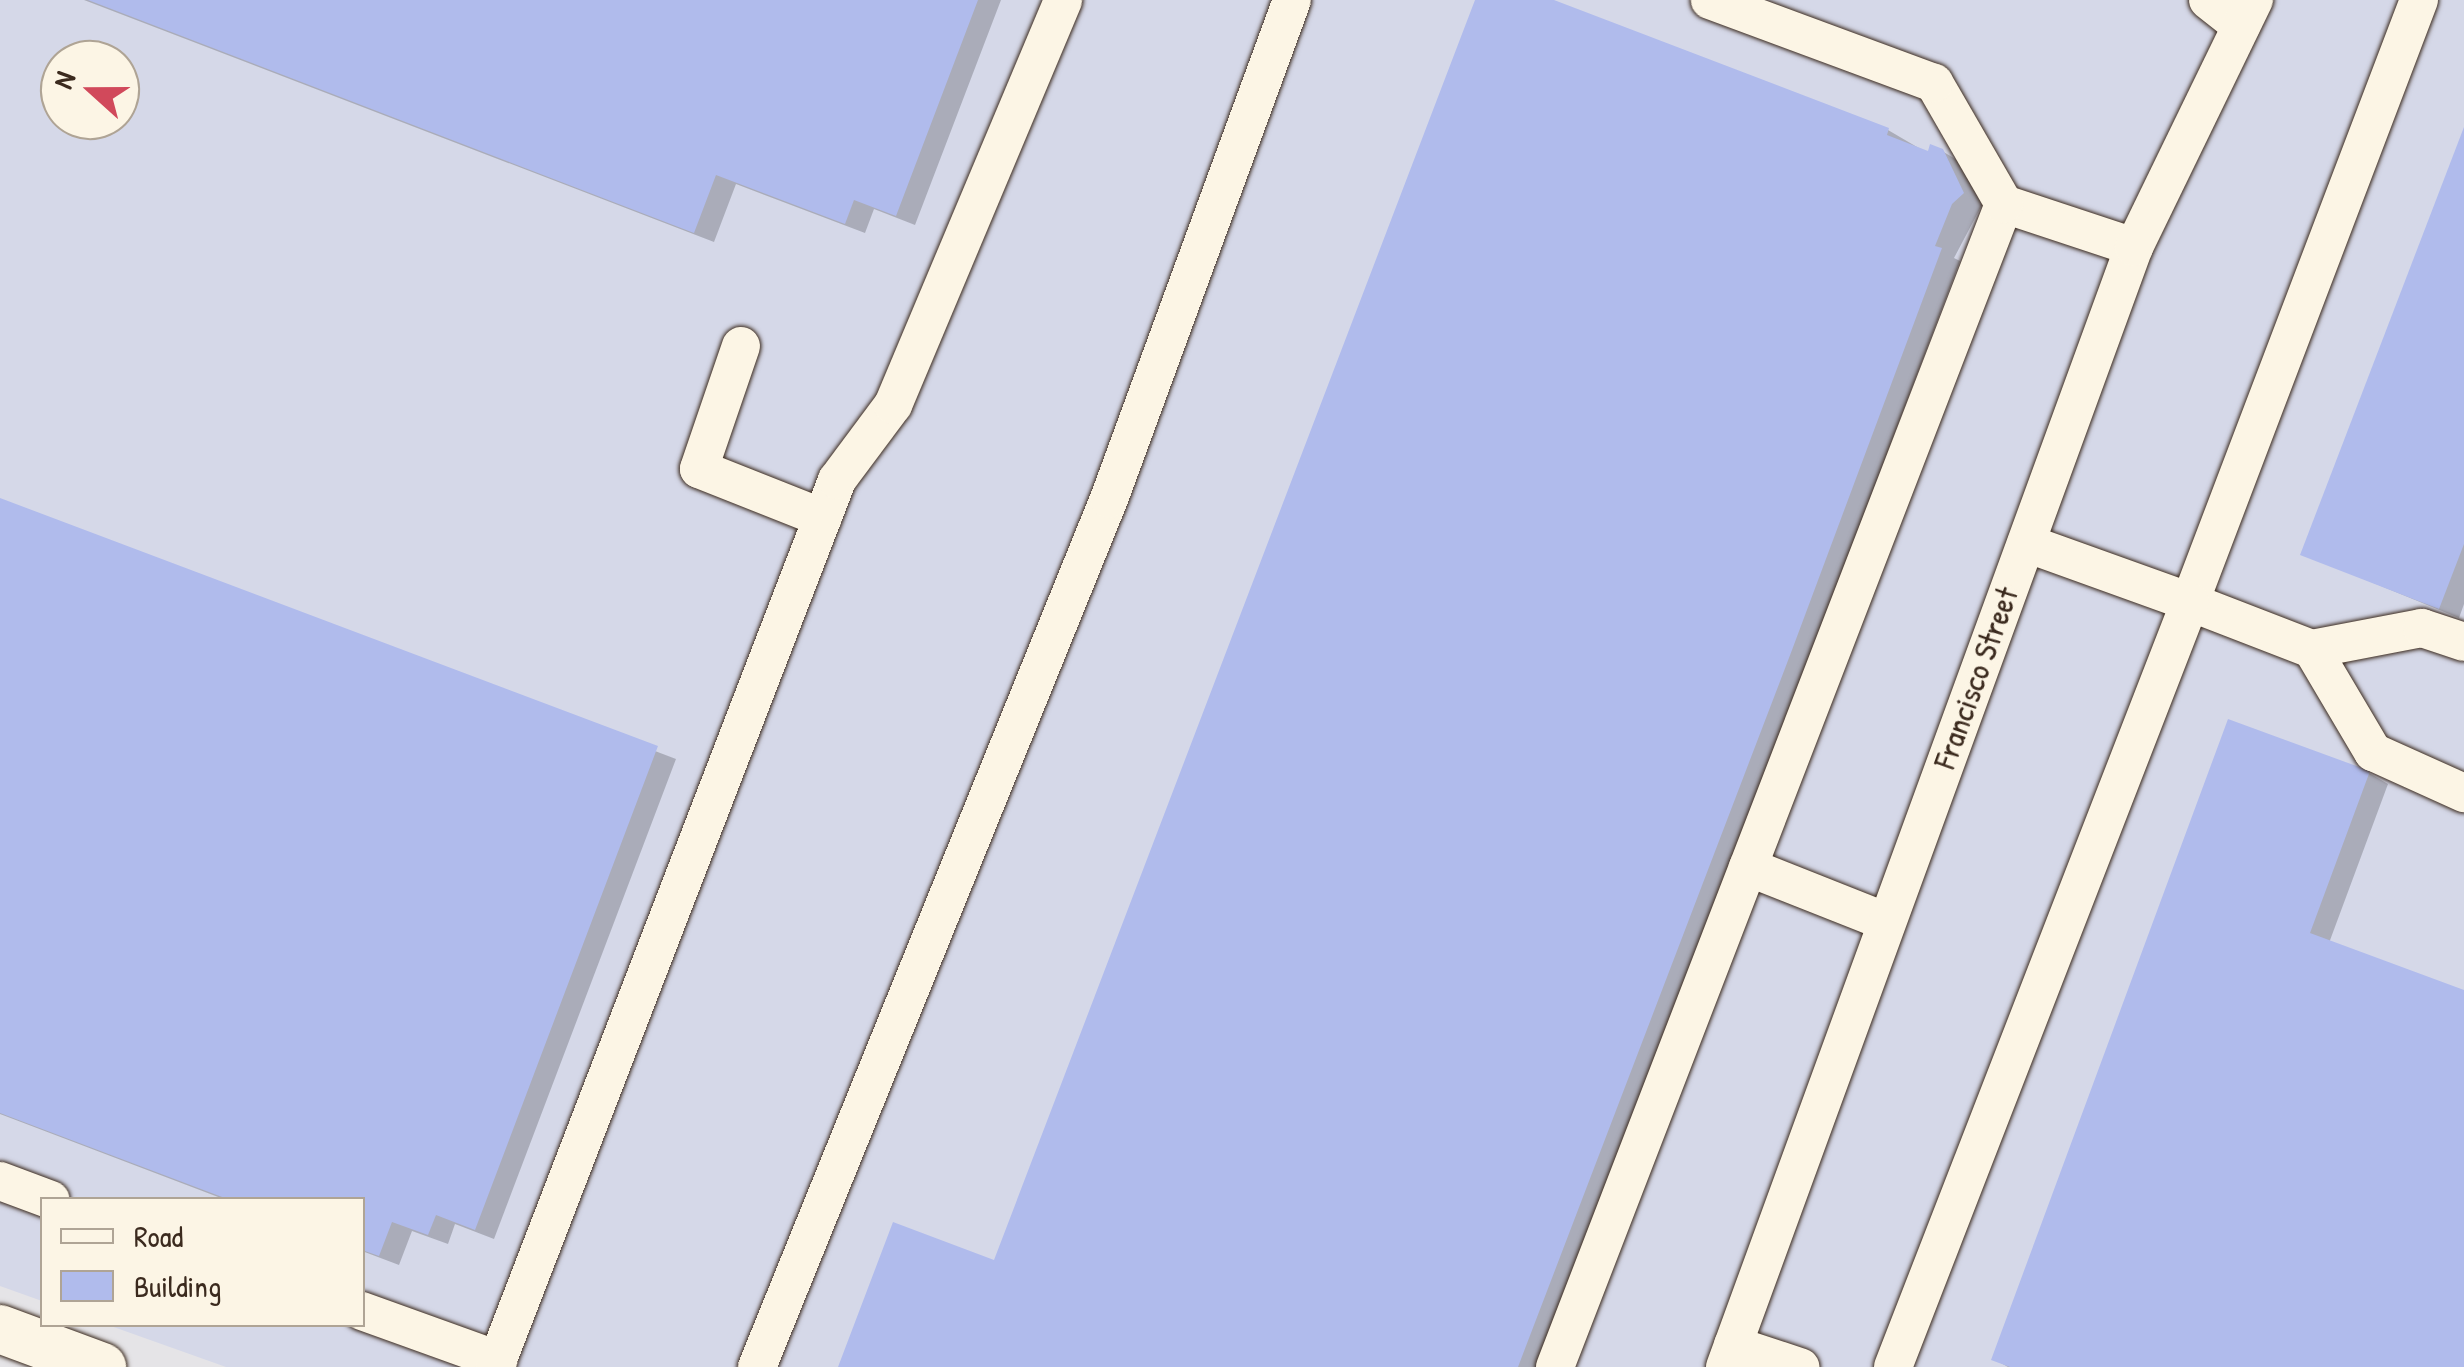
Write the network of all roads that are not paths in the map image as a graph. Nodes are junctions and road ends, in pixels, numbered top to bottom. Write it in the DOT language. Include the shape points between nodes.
graph roads {
  1 [pos="1062,0"];
  2 [pos="1292,0"];
  3 [pos="1710,0"];
  4 [pos="2208,0"];
  5 [pos="2419,0"];
  6 [pos="2248,13"];
  7 [pos="2004,204"];
  8 [pos="2134,247"];
  9 [pos="741,346"];
  10 [pos="823,518"];
  11 [pos="2026,543"];
  12 [pos="2190,602"];
  13 [pos="2464,642"];
  14 [pos="2312,649"];
  15 [pos="2464,793"];
  16 [pos="1748,867"];
  17 [pos="1887,922"];
  18 [pos="0,1181"];
  19 [pos="43,1197"];
  20 [pos="365,1313"];
  21 [pos="0,1329"];
  22 [pos="1729,1356"];
  23 [pos="497,1364"];
  24 [pos="102,1367"];
  25 [pos="757,1367"];
  26 [pos="1555,1367"];
  27 [pos="1800,1367"];
  28 [pos="1894,1367"];
  1 -- 10 [label="street" via="893,406 837,480"];
  2 -- 25 [label="street" via="1109,499"];
  3 -- 7 [label="street" via="1934,83"];
  4 -- 6 [label="street"];
  5 -- 12 [label="street"];
  6 -- 8 [label="street, Francisco Street"];
  7 -- 8 [label="street"];
  7 -- 16 [label="street"];
  8 -- 11 [label="street, Francisco Street"];
  9 -- 10 [label="street" via="699,469"];
  10 -- 23 [label="street"];
  11 -- 12 [label="street"];
  11 -- 17 [label="street, Francisco Street"];
  12 -- 14 [label="street"];
  12 -- 28 [label="street"];
  13 -- 14 [label="street" via="2422,628"];
  14 -- 15 [label="street" via="2373,752"];
  16 -- 17 [label="street"];
  16 -- 26 [label="street"];
  17 -- 22 [label="street, Francisco Street"];
  18 -- 19 [label="street"];
  20 -- 23 [label="street"];
  21 -- 24 [label="main road"];
  22 -- 27 [label="street"];
}
